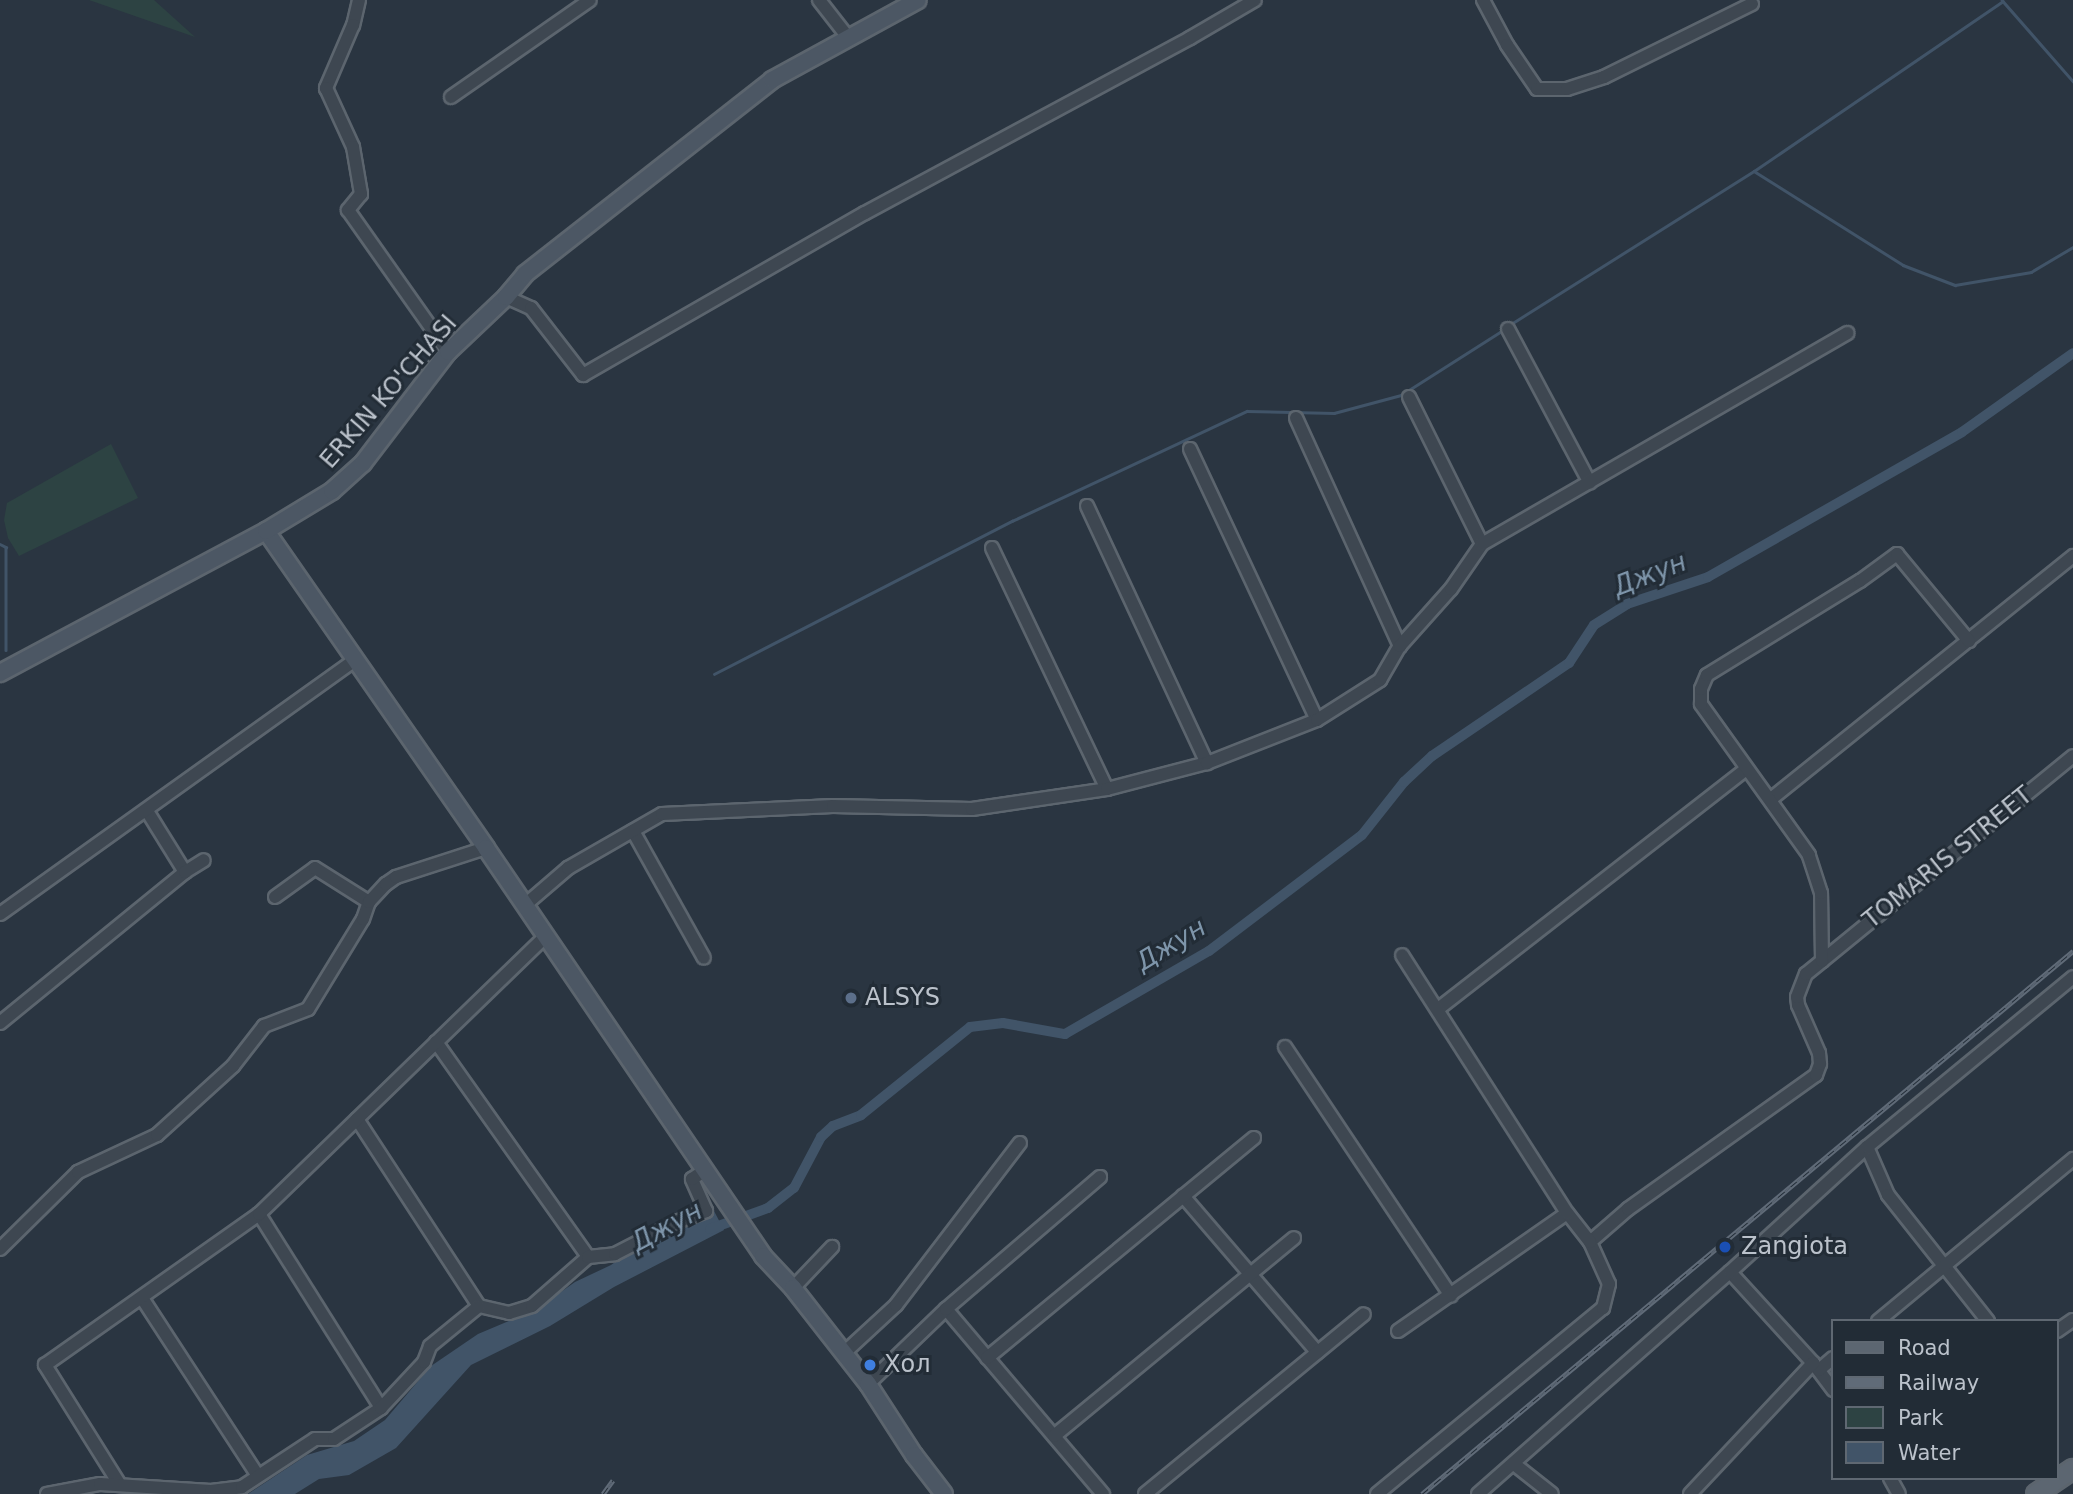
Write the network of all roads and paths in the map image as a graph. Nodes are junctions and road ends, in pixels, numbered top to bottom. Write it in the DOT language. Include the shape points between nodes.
graph roads {
  1 [pos="359,0"];
  2 [pos="590,0"];
  3 [pos="819,0"];
  4 [pos="918,0"];
  5 [pos="1255,0"];
  6 [pos="1483,0"];
  7 [pos="1752,4"];
  8 [pos="846,36"];
  9 [pos="451,97"];
  10 [pos="506,297"];
  11 [pos="1508,329"];
  12 [pos="1848,333"];
  13 [pos="448,352"];
  14 [pos="1409,397"];
  15 [pos="1296,418"];
  16 [pos="1190,449"];
  17 [pos="1590,483"];
  18 [pos="1087,506"];
  19 [pos="266,531"];
  20 [pos="1482,544"];
  21 [pos="992,548"];
  22 [pos="2073,556"];
  23 [pos="1969,641"];
  24 [pos="1400,646"];
  25 [pos="354,661"];
  26 [pos="0,673"];
  27 [pos="1317,720"];
  28 [pos="2073,756"];
  29 [pos="1207,763"];
  30 [pos="1746,769"];
  31 [pos="1107,789"];
  32 [pos="1771,799"];
  33 [pos="147,811"];
  34 [pos="633,831"];
  35 [pos="486,848"];
  36 [pos="204,860"];
  37 [pos="185,872"];
  38 [pos="275,897"];
  39 [pos="369,902"];
  40 [pos="525,905"];
  41 [pos="0,914"];
  42 [pos="545,936"];
  43 [pos="1402,956"];
  44 [pos="704,958"];
  45 [pos="1822,961"];
  46 [pos="2073,976"];
  47 [pos="1438,1009"];
  48 [pos="0,1023"];
  49 [pos="436,1041"];
  50 [pos="1285,1046"];
  51 [pos="356,1119"];
  52 [pos="1254,1138"];
  53 [pos="1020,1143"];
  54 [pos="1867,1147"];
  55 [pos="2073,1159"];
  56 [pos="704,1171"];
  57 [pos="1100,1177"];
  58 [pos="1183,1196"];
  59 [pos="1567,1213"];
  60 [pos="259,1214"];
  61 [pos="1294,1238"];
  62 [pos="1590,1242"];
  63 [pos="832,1247"];
  64 [pos="0,1249"];
  65 [pos="589,1257"];
  66 [pos="1945,1266"];
  67 [pos="1250,1272"];
  68 [pos="1730,1272"];
  69 [pos="793,1288"];
  70 [pos="1451,1296"];
  71 [pos="142,1298"];
  72 [pos="479,1306"];
  73 [pos="946,1309"];
  74 [pos="1364,1314"];
  75 [pos="1880,1319"];
  76 [pos="1986,1319"];
  77 [pos="1398,1331"];
  78 [pos="1317,1352"];
  79 [pos="844,1353"];
  80 [pos="988,1358"];
  81 [pos="1832,1358"];
  82 [pos="1816,1366"];
  83 [pos="868,1384"];
  84 [pos="1832,1389"];
  85 [pos="381,1408"];
  86 [pos="1054,1436"];
  87 [pos="1514,1464"];
  88 [pos="258,1476"];
  89 [pos="2057,1480"];
  90 [pos="2073,1483"];
  91 [pos="120,1485"];
  92 [pos="47,1494"];
  93 [pos="944,1494"];
  94 [pos="1103,1494"];
  95 [pos="1145,1494"];
  96 [pos="1377,1494"];
  97 [pos="1478,1494"];
  98 [pos="1552,1494"];
  99 [pos="1690,1494"];
  100 [pos="2036,1494"];
  101 [pos="2056,1494"];
  1 -- 13 [label="street" via="326,88 353,147 361,194 348,210"];
  2 -- 9 [label="street"];
  3 -- 8 [label="street"];
  4 -- 8 [label="main road, ERKIN KO'CHASI"];
  5 -- 10 [label="street" via="865,213 583,375 531,308"];
  6 -- 7 [label="street" via="1537,89 1567,89 1604,76"];
  8 -- 10 [label="main road, ERKIN KO'CHASI" via="772,80 525,274"];
  10 -- 13 [label="main road, ERKIN KO'CHASI"];
  11 -- 17 [label="street"];
  12 -- 17 [label="street"];
  13 -- 19 [label="main road, ERKIN KO'CHASI" via="348,478"];
  14 -- 20 [label="street"];
  15 -- 24 [label="street"];
  16 -- 27 [label="street"];
  17 -- 20 [label="street"];
  18 -- 29 [label="street"];
  19 -- 25 [label="main road"];
  19 -- 26 [label="main road, ERKIN KO'CHASI"];
  20 -- 24 [label="street" via="1451,589"];
  21 -- 31 [label="street"];
  22 -- 23 [label="street"];
  23 -- 30 [label="street" via="1897,554 1707,675 1701,704"];
  23 -- 32 [label="street"];
  24 -- 27 [label="street" via="1381,680"];
  25 -- 33 [label="street"];
  25 -- 35 [label="main road"];
  27 -- 29 [label="street"];
  28 -- 45 [label="street, TOMARIS STREET"];
  29 -- 31 [label="street"];
  30 -- 32 [label="street"];
  30 -- 47 [label="street"];
  31 -- 34 [label="street" via="972,809 833,806 662,814"];
  32 -- 45 [label="street" via="1809,855 1817,880 1823,919"];
  33 -- 37 [label="street"];
  33 -- 41 [label="street"];
  34 -- 40 [label="street" via="568,868"];
  34 -- 44 [label="street"];
  35 -- 39 [label="street" via="397,877"];
  35 -- 40 [label="main road"];
  36 -- 37 [label="street"];
  37 -- 48 [label="street"];
  38 -- 39 [label="street" via="315,869"];
  39 -- 64 [label="street" via="308,1009 264,1026 233,1066 156,1135 78,1172"];
  40 -- 42 [label="main road"];
  42 -- 49 [label="street"];
  42 -- 56 [label="main road"];
  43 -- 47 [label="street"];
  45 -- 62 [label="street, TOMARIS STREET" via="1806,974 1797,998 1821,1059 1815,1075 1628,1209"];
  46 -- 54 [label="street"];
  47 -- 59 [label="street"];
  49 -- 51 [label="street"];
  49 -- 65 [label="street"];
  50 -- 70 [label="street"];
  51 -- 60 [label="street"];
  51 -- 72 [label="street"];
  52 -- 58 [label="street"];
  53 -- 79 [label="street" via="896,1305"];
  54 -- 66 [label="street" via="1888,1195"];
  54 -- 68 [label="street"];
  55 -- 66 [label="street"];
  56 -- 65 [label="street" via="692,1179 706,1211 615,1254"];
  56 -- 69 [label="main road" via="763,1256"];
  57 -- 73 [label="street"];
  58 -- 67 [label="street"];
  58 -- 80 [label="street"];
  59 -- 62 [label="street"];
  59 -- 70 [label="street"];
  60 -- 71 [label="street"];
  60 -- 85 [label="street"];
  61 -- 67 [label="street"];
  62 -- 96 [label="street" via="1609,1284 1603,1308"];
  63 -- 69 [label="street"];
  65 -- 72 [label="street" via="533,1306 509,1313"];
  66 -- 75 [label="street"];
  66 -- 76 [label="street"];
  67 -- 78 [label="street"];
  67 -- 86 [label="street"];
  68 -- 82 [label="street"];
  68 -- 87 [label="street"];
  69 -- 79 [label="main road"];
  70 -- 77 [label="street"];
  71 -- 88 [label="street"];
  71 -- 91 [label="street" via="45,1365"];
  72 -- 85 [label="street" via="430,1346 424,1362"];
  73 -- 80 [label="street"];
  73 -- 83 [label="street"];
  74 -- 78 [label="street"];
  78 -- 95 [label="street"];
  79 -- 83 [label="main road"];
  80 -- 86 [label="street"];
  81 -- 82 [label="street"];
  82 -- 84 [label="street"];
  82 -- 99 [label="street"];
  83 -- 93 [label="main road"];
  85 -- 88 [label="street" via="334,1439 315,1439"];
  86 -- 94 [label="street"];
  87 -- 97 [label="street"];
  87 -- 98 [label="street"];
  88 -- 91 [label="street" via="242,1487 211,1491"];
  89 -- 100 [label="main road"];
  90 -- 101 [label="main road"];
  91 -- 92 [label="street"];
}
